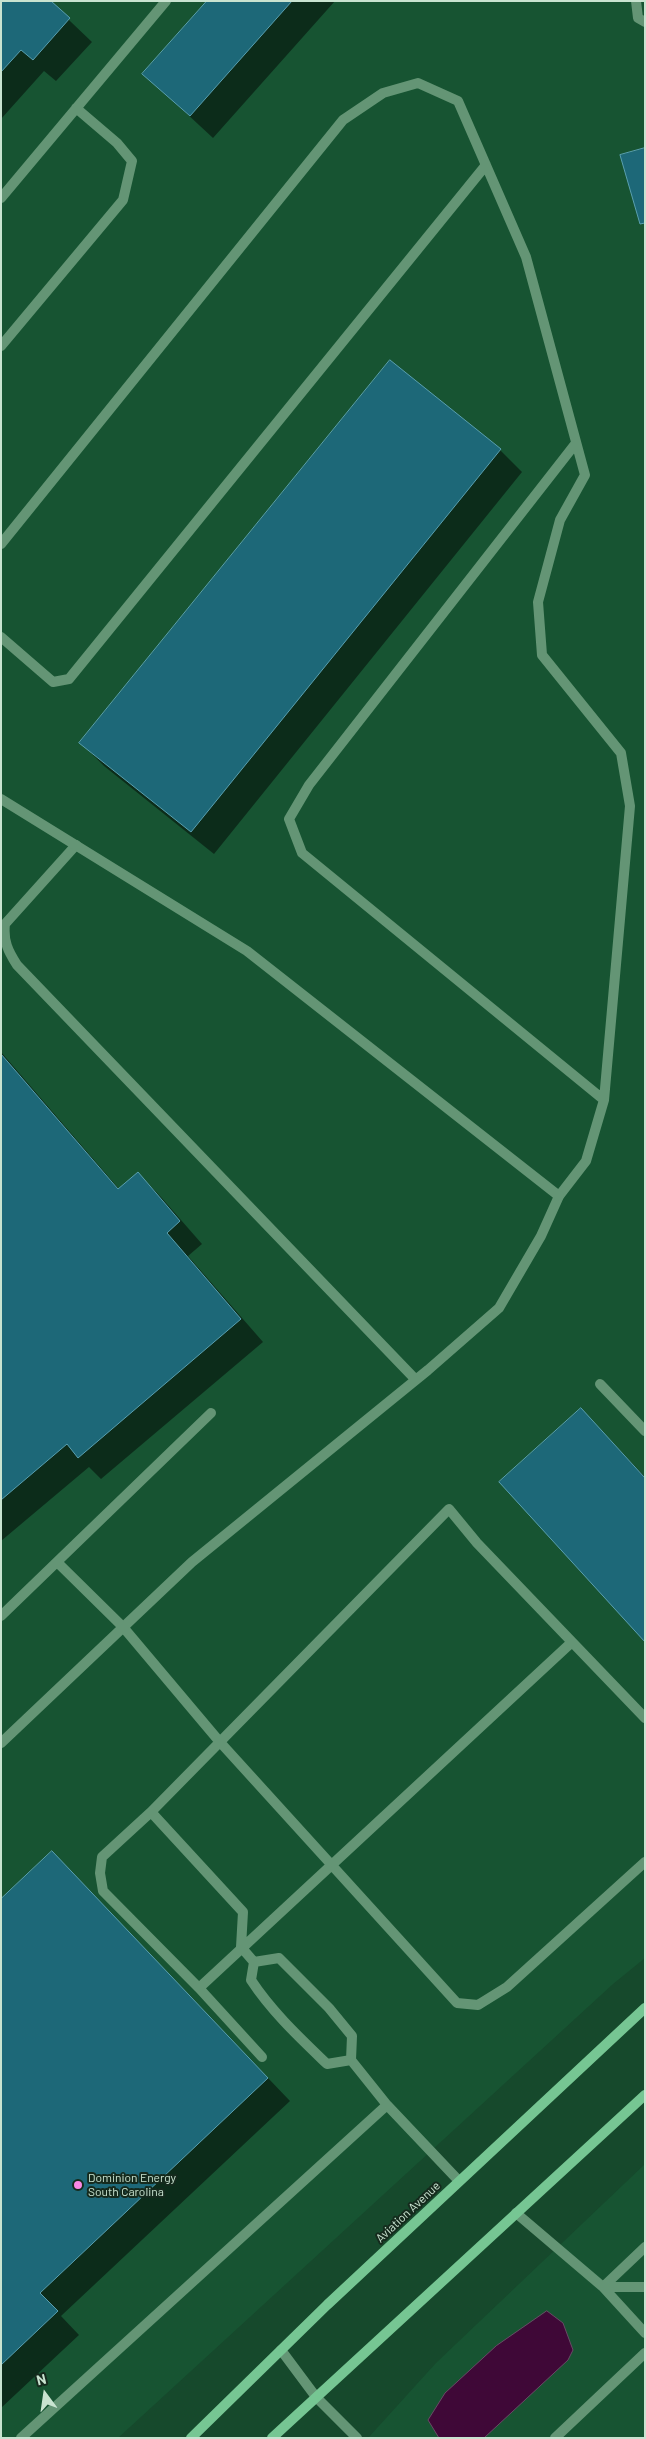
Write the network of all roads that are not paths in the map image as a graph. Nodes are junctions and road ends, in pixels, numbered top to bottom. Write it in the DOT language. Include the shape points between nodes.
graph roads {
  1 [pos="166,1"];
  2 [pos="636,1"];
  3 [pos="645,22"];
  4 [pos="76,108"];
  5 [pos="486,165"];
  6 [pos="1,198"];
  7 [pos="1,346"];
  8 [pos="576,443"];
  9 [pos="1,544"];
  10 [pos="1,637"];
  11 [pos="1,798"];
  12 [pos="76,845"];
  13 [pos="604,1100"];
  14 [pos="560,1196"];
  15 [pos="416,1380"];
  16 [pos="600,1384"];
  17 [pos="211,1413"];
  18 [pos="645,1430"];
  19 [pos="58,1562"];
  20 [pos="1,1616"];
  21 [pos="123,1627"];
  22 [pos="572,1642"];
  23 [pos="645,1718"];
  24 [pos="219,1741"];
  25 [pos="1,1744"];
  26 [pos="151,1812"];
  27 [pos="645,1862"];
  28 [pos="331,1864"];
  29 [pos="241,1947"];
  30 [pos="254,1962"];
  31 [pos="199,1988"];
  32 [pos="645,2008"];
  33 [pos="262,2057"];
  34 [pos="351,2060"];
  35 [pos="645,2095"];
  36 [pos="387,2105"];
  37 [pos="459,2181"];
  38 [pos="516,2213"];
  39 [pos="645,2247"];
  40 [pos="603,2287"];
  41 [pos="645,2287"];
  42 [pos="645,2333"];
  43 [pos="282,2350"];
  44 [pos="645,2353"];
  45 [pos="316,2397"];
  46 [pos="21,2438"];
  47 [pos="191,2438"];
  48 [pos="272,2438"];
  49 [pos="357,2438"];
  50 [pos="555,2438"];
  1 -- 4 [label="street"];
  2 -- 3 [label="street" via="638,18"];
  4 -- 6 [label="street"];
  4 -- 7 [label="street" via="132,161 123,200"];
  5 -- 8 [label="street" via="526,257"];
  5 -- 9 [label="street" via="458,101 418,83 382,93 343,120"];
  5 -- 10 [label="street" via="69,680 53,682"];
  8 -- 13 [label="street" via="585,475 560,520 538,602 542,654 621,753 630,806"];
  8 -- 13 [label="street" via="309,785 289,819 302,853"];
  11 -- 12 [label="street"];
  12 -- 14 [label="street" via="247,951"];
  12 -- 15 [label="street" via="6,924 7,948 24,972"];
  13 -- 14 [label="street" via="586,1161"];
  14 -- 15 [label="street" via="499,1308"];
  15 -- 21 [label="street" via="192,1562"];
  16 -- 18 [label="street"];
  17 -- 19 [label="street"];
  19 -- 20 [label="street"];
  19 -- 21 [label="street"];
  21 -- 24 [label="street"];
  21 -- 25 [label="street"];
  22 -- 23 [label="street"];
  22 -- 24 [label="street" via="450,1509"];
  22 -- 28 [label="street"];
  24 -- 26 [label="street"];
  24 -- 28 [label="street"];
  26 -- 29 [label="street" via="243,1912"];
  26 -- 31 [label="street" via="102,1857 103,1891"];
  27 -- 28 [label="street" via="507,1987 478,2005 457,2003"];
  28 -- 29 [label="street"];
  29 -- 30 [label="street"];
  29 -- 31 [label="street"];
  30 -- 34 [label="street" via="279,1958 329,2008 352,2036"];
  30 -- 34 [label="street" via="251,1980 297,2036 327,2064"];
  31 -- 33 [label="street"];
  32 -- 37 [label="street, Aviation Avenue"];
  34 -- 36 [label="street"];
  35 -- 38 [label="street"];
  36 -- 37 [label="street"];
  36 -- 46 [label="street"];
  37 -- 43 [label="street, Aviation Avenue"];
  38 -- 40 [label="street"];
  38 -- 45 [label="street"];
  39 -- 40 [label="street"];
  40 -- 41 [label="street"];
  40 -- 42 [label="street"];
  43 -- 45 [label="street"];
  43 -- 47 [label="street, Aviation Avenue"];
  44 -- 50 [label="street"];
  45 -- 48 [label="street"];
  45 -- 49 [label="street"];
}
